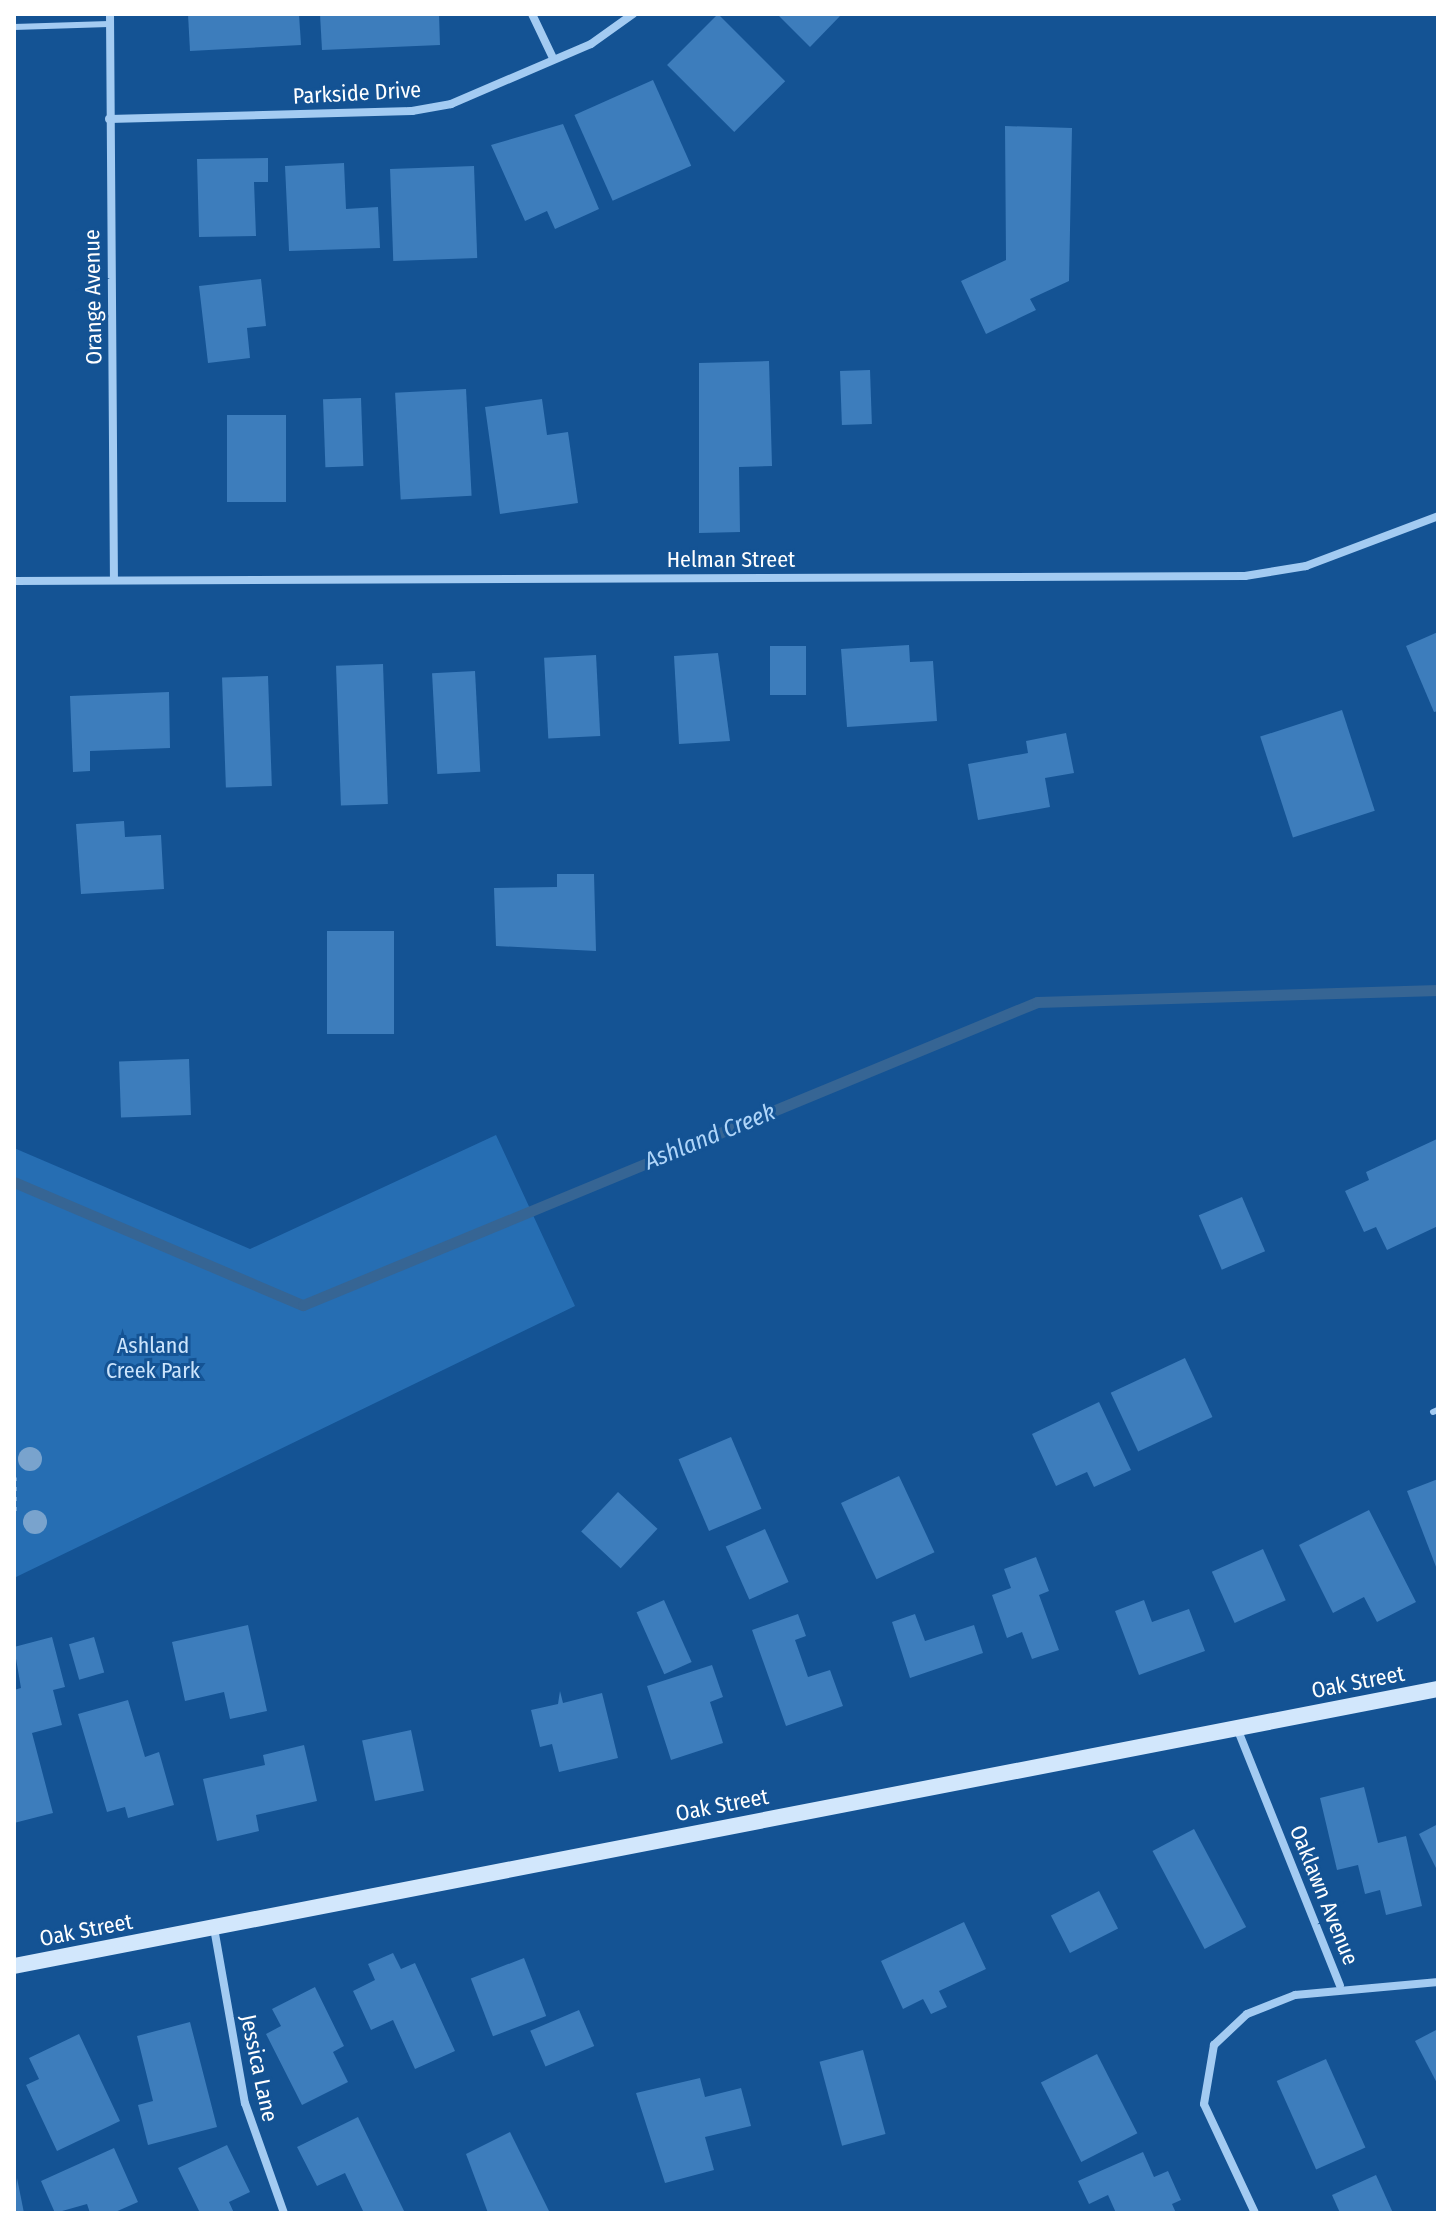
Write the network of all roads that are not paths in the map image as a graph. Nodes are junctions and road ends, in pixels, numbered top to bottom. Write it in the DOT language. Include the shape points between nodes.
graph roads {
  1 [pos="532,14"];
  2 [pos="633,14"];
  3 [pos="110,19"];
  4 [pos="14,27"];
  5 [pos="553,58"];
  6 [pos="109,119"];
  7 [pos="1438,516"];
  8 [pos="114,580"];
  9 [pos="14,581"];
  10 [pos="1438,1689"];
  11 [pos="1237,1728"];
  12 [pos="214,1927"];
  13 [pos="14,1966"];
  14 [pos="1438,1982"];
  15 [pos="1340,1985"];
  16 [pos="284,2213"];
  17 [pos="1255,2213"];
  1 -- 5 [label="street"];
  2 -- 5 [label="street, Parkside Drive"];
  3 -- 4 [label="lane"];
  3 -- 6 [label="street, Orange Avenue"];
  5 -- 6 [label="street, Parkside Drive" via="451,104 412,111"];
  6 -- 8 [label="street, Orange Avenue"];
  7 -- 8 [label="street, Helman Street" via="1272,575"];
  8 -- 9 [label="street, Helman Street"];
  10 -- 11 [label="street, Oak Street"];
  11 -- 12 [label="street, Oak Street"];
  11 -- 15 [label="street, Oaklawn Avenue"];
  12 -- 13 [label="street, Oak Street"];
  12 -- 16 [label="street, Jessica Lane" via="245,2103"];
  14 -- 15 [label="street, Oaklawn Avenue"];
  15 -- 17 [label="street" via="1247,2014 1221,2037 1205,2066 1204,2104"];
}
